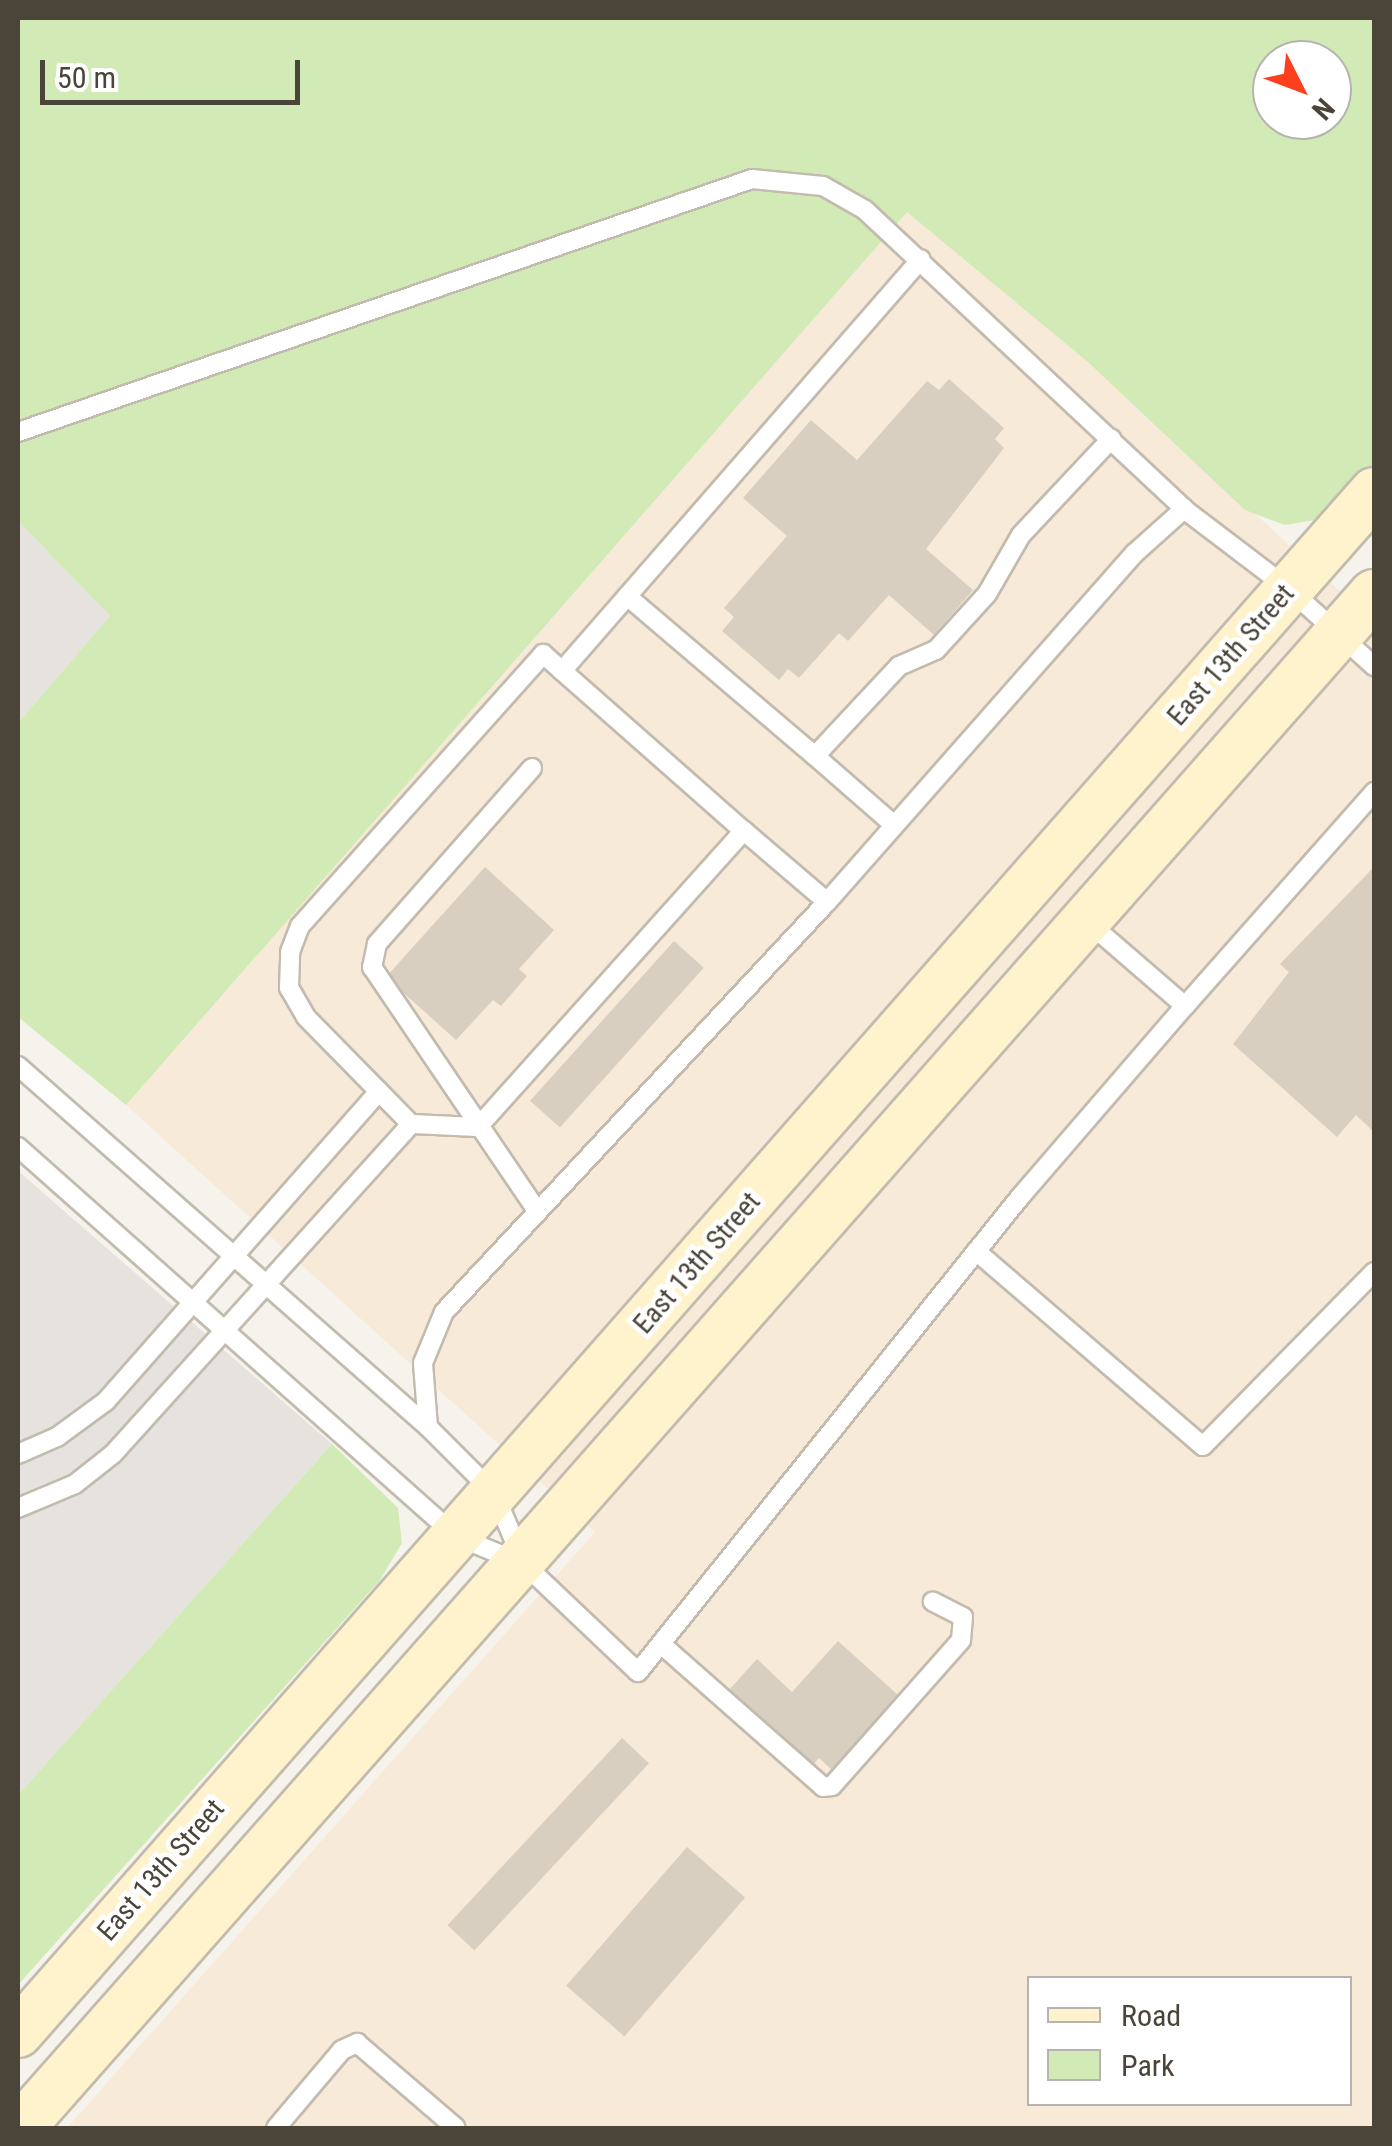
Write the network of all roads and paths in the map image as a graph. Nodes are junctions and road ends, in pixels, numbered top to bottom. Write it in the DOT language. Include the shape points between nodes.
graph roads {
  1 [pos="921,258"];
  2 [pos="18,432"];
  3 [pos="1111,439"];
  4 [pos="1374,492"];
  5 [pos="1184,509"];
  6 [pos="1289,589"];
  7 [pos="1374,594"];
  8 [pos="628,596"];
  9 [pos="1339,634"];
  10 [pos="1374,666"];
  11 [pos="562,672"];
  12 [pos="815,756"];
  13 [pos="532,768"];
  14 [pos="1374,792"];
  15 [pos="894,826"];
  16 [pos="744,831"];
  17 [pos="827,902"];
  18 [pos="1085,919"];
  19 [pos="1185,1006"];
  20 [pos="18,1066"];
  21 [pos="380,1091"];
  22 [pos="411,1124"];
  23 [pos="478,1127"];
  24 [pos="18,1147"];
  25 [pos="536,1209"];
  26 [pos="976,1251"];
  27 [pos="235,1257"];
  28 [pos="1374,1272"];
  29 [pos="264,1283"];
  30 [pos="192,1306"];
  31 [pos="222,1334"];
  32 [pos="428,1427"];
  33 [pos="18,1454"];
  34 [pos="494,1493"];
  35 [pos="18,1508"];
  36 [pos="456,1536"];
  37 [pos="524,1564"];
  38 [pos="933,1602"];
  39 [pos="661,1644"];
  40 [pos="18,2033"];
  41 [pos="20,2128"];
  42 [pos="276,2128"];
  43 [pos="456,2128"];
  1 -- 2 [label="lane" via="865,210 823,186 752,180"];
  1 -- 3 [label="lane"];
  1 -- 8 [label="lane"];
  3 -- 5 [label="lane"];
  3 -- 12 [label="lane" via="1022,535 987,594 936,650 899,666"];
  4 -- 6 [label="main road, East 13th Street"];
  5 -- 6 [label="lane"];
  5 -- 15 [label="lane" via="1134,553"];
  6 -- 9 [label="lane"];
  6 -- 34 [label="main road, East 13th Street"];
  7 -- 9 [label="main road"];
  8 -- 11 [label="lane"];
  8 -- 12 [label="lane"];
  9 -- 10 [label="lane"];
  9 -- 18 [label="main road"];
  11 -- 16 [label="lane"];
  11 -- 21 [label="lane" via="543,654 300,926 290,952 289,988 306,1017"];
  12 -- 15 [label="lane"];
  13 -- 23 [label="lane" via="378,944 372,968"];
  14 -- 19 [label="lane"];
  15 -- 17 [label="lane"];
  16 -- 17 [label="lane"];
  16 -- 23 [label="lane"];
  17 -- 25 [label="lane"];
  18 -- 19 [label="lane"];
  18 -- 37 [label="main road"];
  19 -- 26 [label="lane"];
  20 -- 27 [label="lane"];
  21 -- 22 [label="lane"];
  21 -- 27 [label="lane"];
  22 -- 23 [label="lane"];
  22 -- 29 [label="lane"];
  23 -- 25 [label="lane"];
  24 -- 30 [label="lane"];
  25 -- 32 [label="lane" via="444,1312 423,1363"];
  26 -- 28 [label="lane" via="1203,1446"];
  26 -- 39 [label="lane"];
  27 -- 29 [label="lane"];
  27 -- 30 [label="lane"];
  29 -- 31 [label="lane"];
  29 -- 32 [label="lane"];
  30 -- 31 [label="lane"];
  30 -- 33 [label="lane" via="106,1401 58,1437"];
  31 -- 35 [label="lane" via="112,1454 75,1484"];
  31 -- 36 [label="lane"];
  32 -- 34 [label="lane"];
  34 -- 36 [label="main road, East 13th Street"];
  34 -- 37 [label="lane"];
  36 -- 37 [label="lane"];
  36 -- 40 [label="main road, East 13th Street"];
  37 -- 39 [label="lane" via="638,1672"];
  37 -- 41 [label="main road"];
  38 -- 39 [label="lane" via="958,1610 961,1640 823,1788"];
  42 -- 43 [label="lane" via="342,2050 357,2042"];
}
